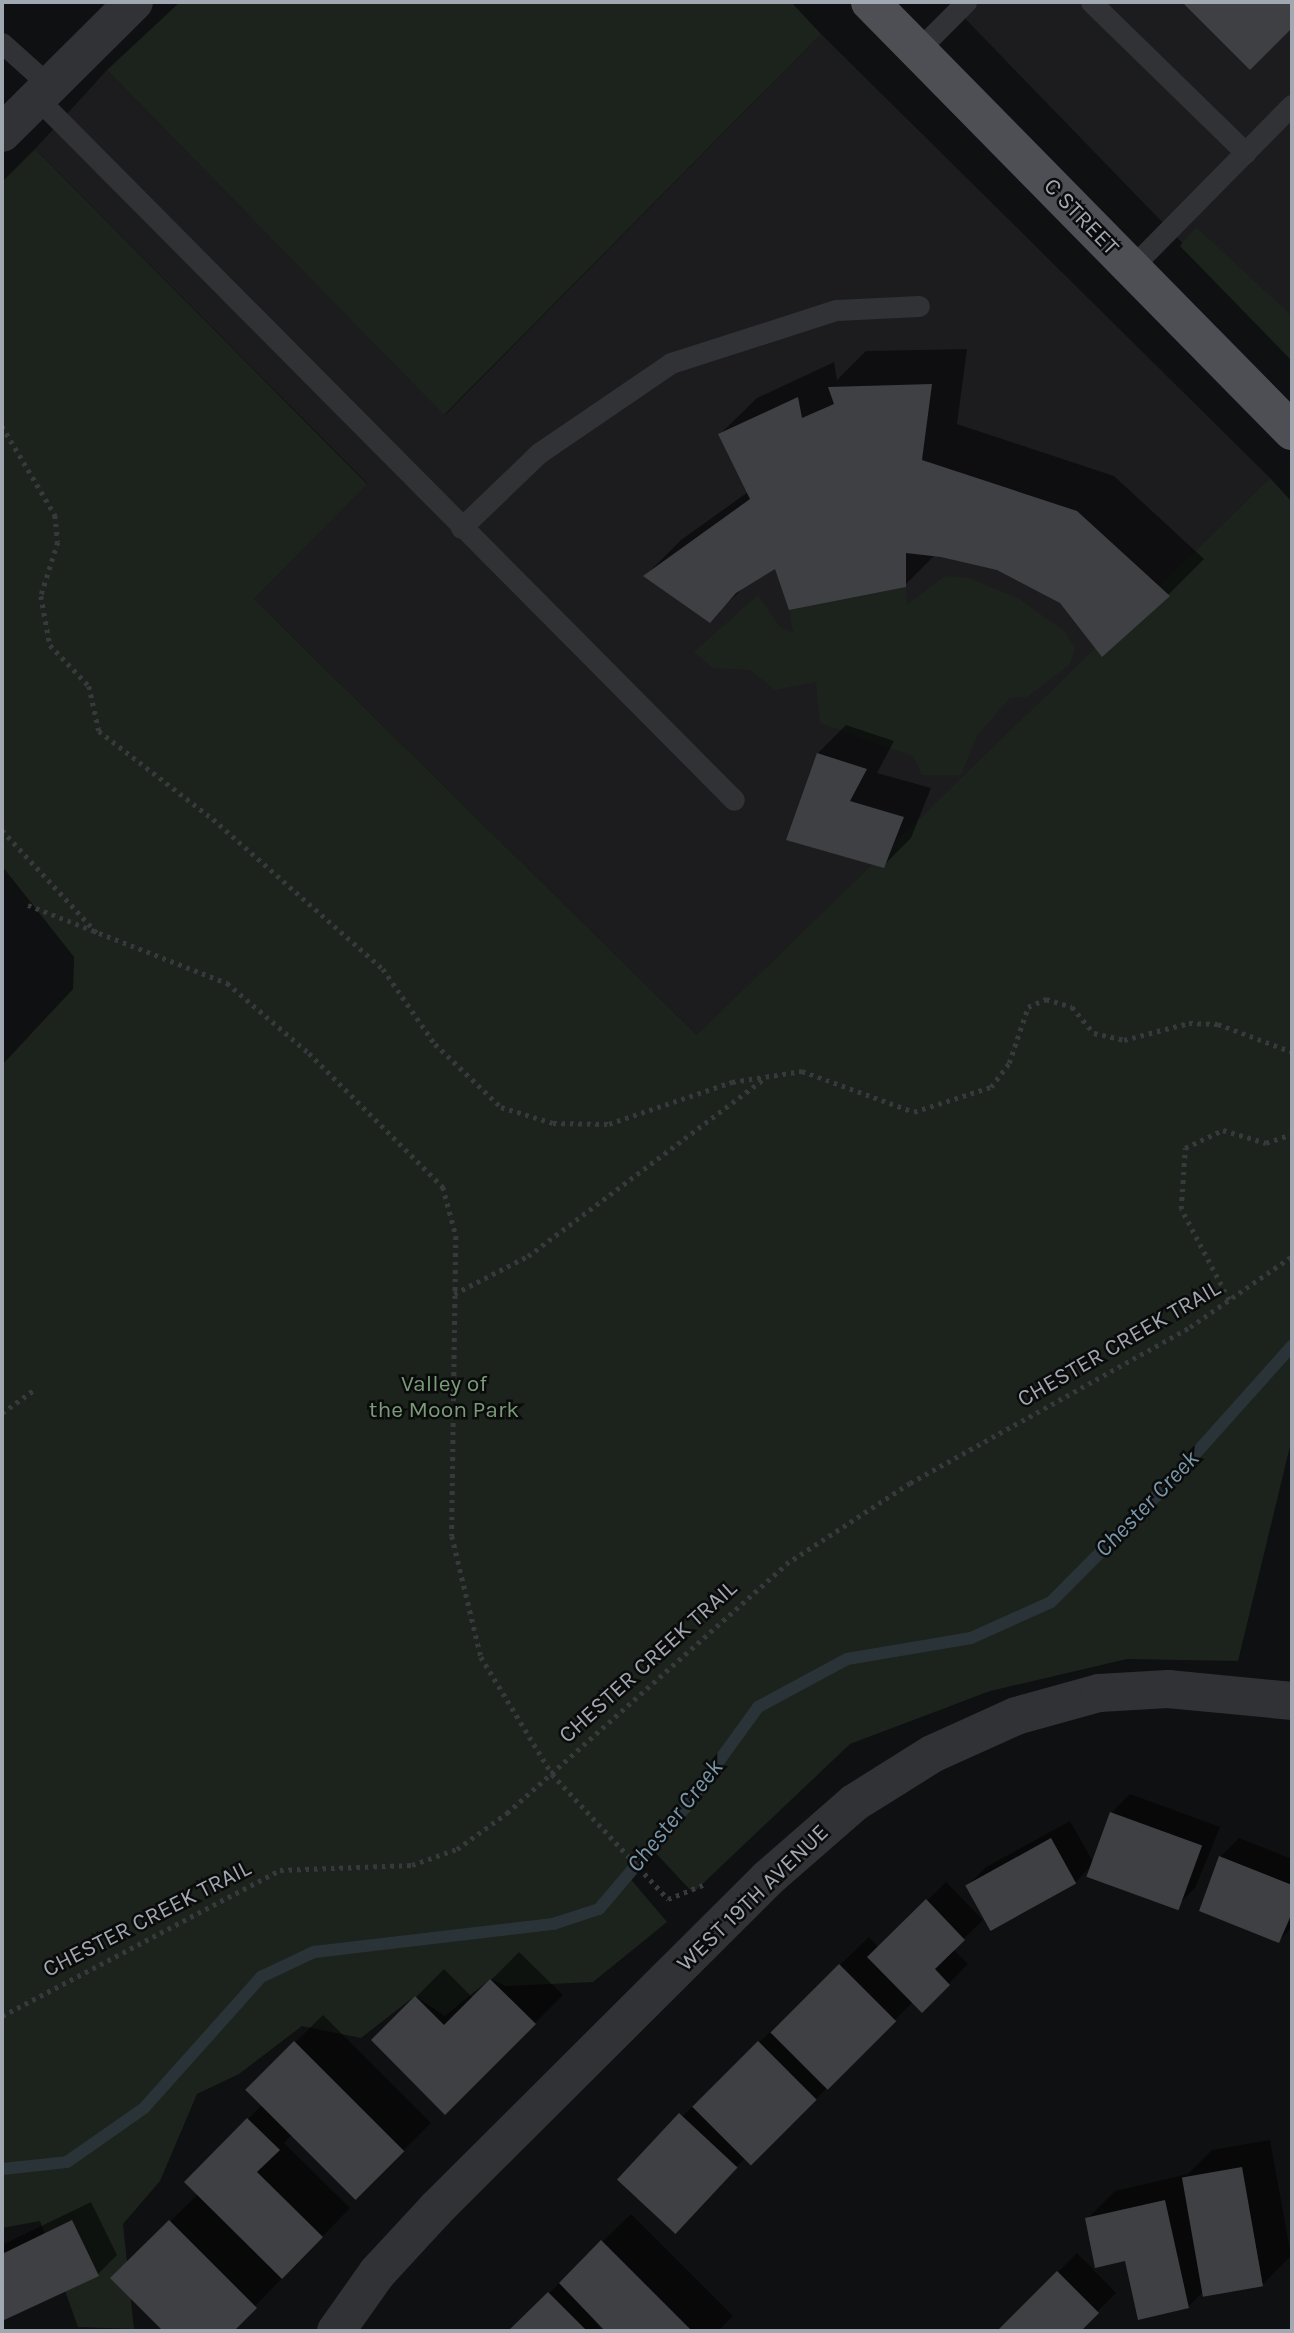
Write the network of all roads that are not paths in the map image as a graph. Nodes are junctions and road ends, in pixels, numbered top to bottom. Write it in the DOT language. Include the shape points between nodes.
graph roads {
  1 [pos="134,2"];
  2 [pos="870,2"];
  3 [pos="966,2"];
  4 [pos="1091,2"];
  5 [pos="2,43"];
  6 [pos="918,50"];
  7 [pos="44,92"];
  8 [pos="1292,105"];
  9 [pos="2,133"];
  10 [pos="1246,153"];
  11 [pos="1131,268"];
  12 [pos="919,306"];
  13 [pos="1292,431"];
  14 [pos="461,528"];
  15 [pos="734,800"];
  16 [pos="1292,1701"];
  17 [pos="336,2331"];
  1 -- 7 [label="street"];
  2 -- 6 [label="main road, C STREET"];
  3 -- 6 [label="lane"];
  4 -- 10 [label="lane"];
  5 -- 7 [label="lane"];
  6 -- 11 [label="main road, C STREET"];
  7 -- 9 [label="street"];
  7 -- 14 [label="lane"];
  8 -- 10 [label="lane"];
  10 -- 11 [label="lane"];
  11 -- 13 [label="main road, C STREET"];
  12 -- 14 [label="lane" via="836,310 671,363 539,453"];
  14 -- 15 [label="lane"];
  16 -- 17 [label="street, WEST 19TH AVENUE" via="1168,1689 1099,1693 1016,1716 932,1754 854,1803 767,1879 436,2209 377,2273"];
}
